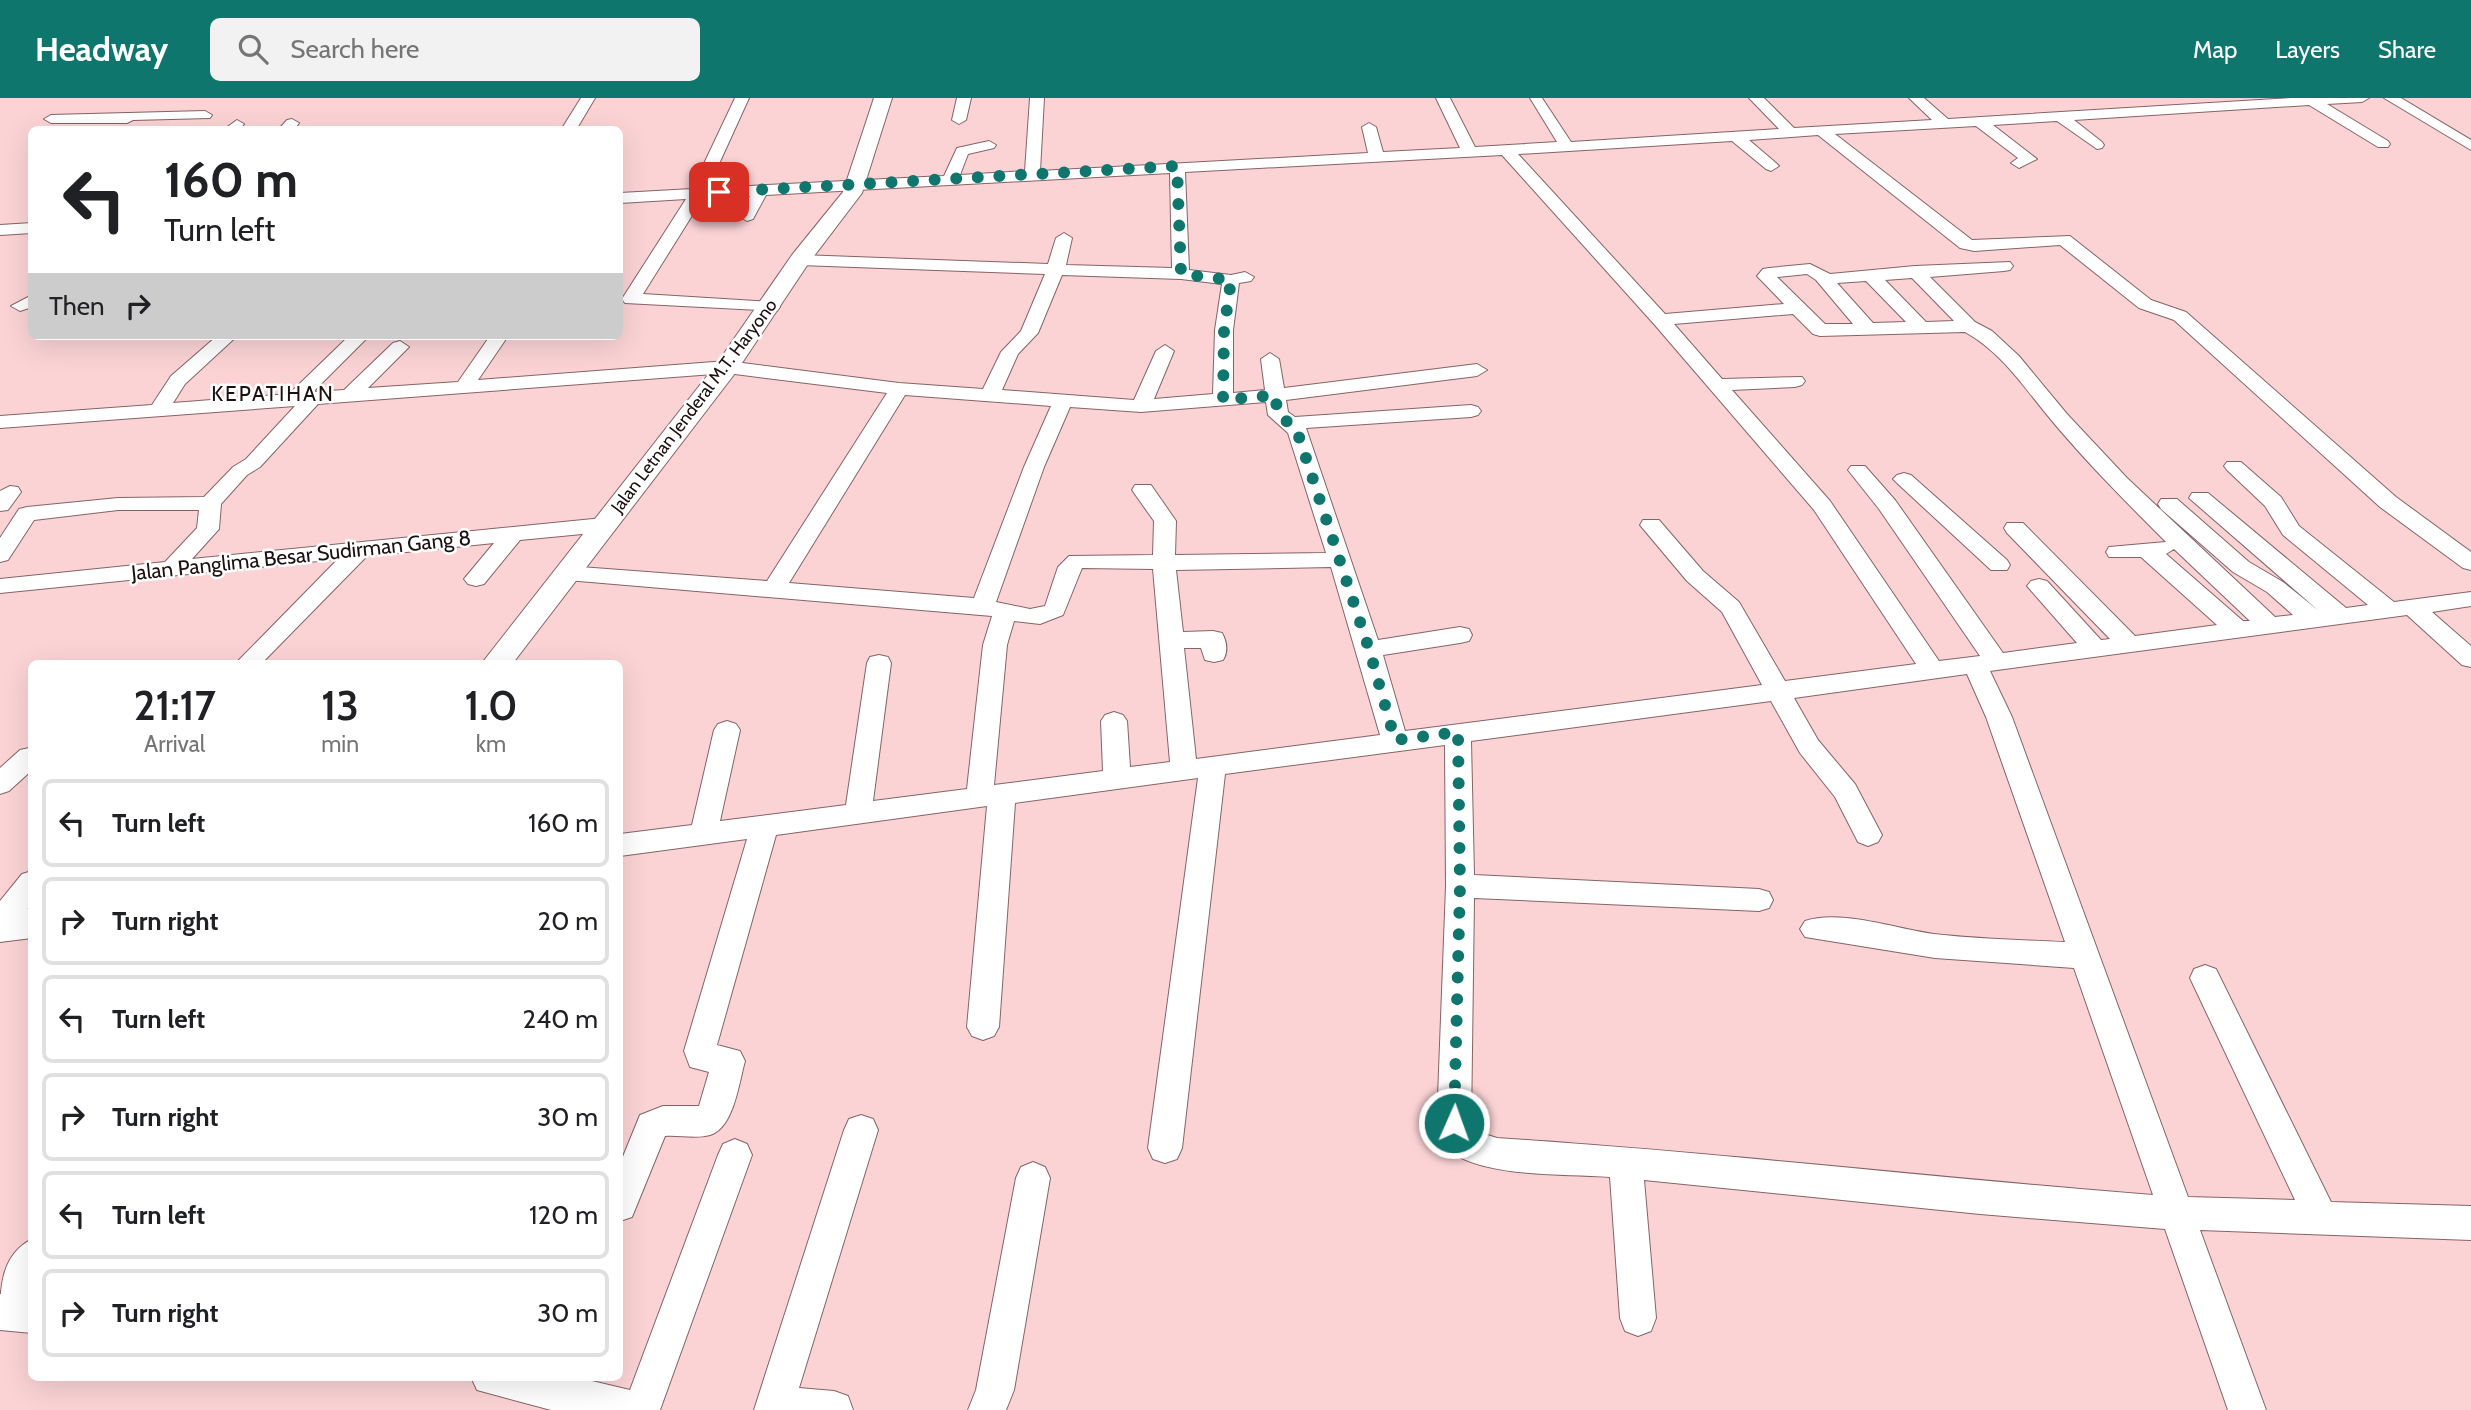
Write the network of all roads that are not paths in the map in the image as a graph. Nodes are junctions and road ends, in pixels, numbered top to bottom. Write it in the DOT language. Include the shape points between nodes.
graph roads {
  1 [pos="157,98"];
  2 [pos="589,98"];
  3 [pos="742,98"];
  4 [pos="883,98"];
  5 [pos="964,98"];
  6 [pos="1037,98"];
  7 [pos="1443,98"];
  8 [pos="1756,98"];
  9 [pos="1916,98"];
  10 [pos="2081,98"];
  11 [pos="2362,98"];
  12 [pos="2391,98"];
  13 [pos="2418,98"];
  14 [pos="1536,99"];
  15 [pos="2241,102"];
  16 [pos="2313,102"];
  17 [pos="2106,114"];
  18 [pos="2060,116"];
  19 [pos="129,117"];
  20 [pos="51,119"];
  21 [pos="959,120"];
  22 [pos="1979,120"];
  23 [pos="1943,122"];
  24 [pos="117,126"];
  25 [pos="196,126"];
  26 [pos="571,126"];
  27 [pos="1369,127"];
  28 [pos="2471,130"];
  29 [pos="1821,131"];
  30 [pos="1790,132"];
  31 [pos="1735,136"];
  32 [pos="2384,144"];
  33 [pos="989,145"];
  34 [pos="1566,145"];
  35 [pos="2097,145"];
  36 [pos="2471,146"];
  37 [pos="1506,150"];
  38 [pos="1470,152"];
  39 [pos="1376,156"];
  40 [pos="2019,163"];
  41 [pos="1177,166"];
  42 [pos="1771,166"];
  43 [pos="1032,175"];
  44 [pos="950,180"];
  45 [pos="857,184"];
  46 [pos="761,190"];
  47 [pos="698,193"];
  48 [pos="623,198"];
  49 [pos="747,216"];
  50 [pos="28,229"];
  51 [pos="0,230"];
  52 [pos="1063,238"];
  53 [pos="800,260"];
  54 [pos="2004,266"];
  55 [pos="1056,268"];
  56 [pos="1915,271"];
  57 [pos="1181,274"];
  58 [pos="1870,275"];
  59 [pos="1824,279"];
  60 [pos="625,300"];
  61 [pos="771,307"];
  62 [pos="1796,308"];
  63 [pos="1660,320"];
  64 [pos="1969,326"];
  65 [pos="1922,328"];
  66 [pos="1869,330"];
  67 [pos="223,340"];
  68 [pos="356,340"];
  69 [pos="496,340"];
  70 [pos="400,346"];
  71 [pos="1166,351"];
  72 [pos="1270,359"];
  73 [pos="727,367"];
  74 [pos="1477,370"];
  75 [pos="1795,381"];
  76 [pos="1717,385"];
  77 [pos="463,388"];
  78 [pos="899,389"];
  79 [pos="1275,395"];
  80 [pos="349,396"];
  81 [pos="990,396"];
  82 [pos="303,400"];
  83 [pos="1223,400"];
  84 [pos="1063,401"];
  85 [pos="1140,406"];
  86 [pos="158,410"];
  87 [pos="1471,411"];
  88 [pos="0,422"];
  89 [pos="1291,423"];
  90 [pos="2234,466"];
  91 [pos="1858,470"];
  92 [pos="1904,479"];
  93 [pos="1143,490"];
  94 [pos="2200,498"];
  95 [pos="210,503"];
  96 [pos="2169,504"];
  97 [pos="603,525"];
  98 [pos="1651,525"];
  99 [pos="2015,528"];
  100 [pos="1961,529"];
  101 [pos="515,532"];
  102 [pos="1911,538"];
  103 [pos="2183,547"];
  104 [pos="362,548"];
  105 [pos="2146,549"];
  106 [pos="2118,552"];
  107 [pos="0,555"];
  108 [pos="1339,560"];
  109 [pos="1164,562"];
  110 [pos="2471,563"];
  111 [pos="1999,565"];
  112 [pos="172,568"];
  113 [pos="567,573"];
  114 [pos="476,579"];
  115 [pos="0,586"];
  116 [pos="2039,586"];
  117 [pos="773,590"];
  118 [pos="2471,599"];
  119 [pos="994,608"];
  120 [pos="2401,608"];
  121 [pos="2341,616"];
  122 [pos="2314,620"];
  123 [pos="2270,626"];
  124 [pos="2238,630"];
  125 [pos="1460,635"];
  126 [pos="1172,641"];
  127 [pos="2129,644"];
  128 [pos="2095,648"];
  129 [pos="1369,649"];
  130 [pos="1214,654"];
  131 [pos="2471,659"];
  132 [pos="251,660"];
  133 [pos="499,660"];
  134 [pos="879,663"];
  135 [pos="1985,663"];
  136 [pos="1932,670"];
  137 [pos="1777,691"];
  138 [pos="1114,722"];
  139 [pos="727,730"];
  140 [pos="1458,732"];
  141 [pos="1395,740"];
  142 [pos="28,758"];
  143 [pos="1213,766"];
  144 [pos="1184,770"];
  145 [pos="1117,779"];
  146 [pos="0,783"];
  147 [pos="990,796"];
  148 [pos="858,813"];
  149 [pos="764,825"];
  150 [pos="704,834"];
  151 [pos="1868,835"];
  152 [pos="623,845"];
  153 [pos="1460,886"];
  154 [pos="28,887"];
  155 [pos="1759,900"];
  156 [pos="0,922"];
  157 [pos="28,924"];
  158 [pos="0,927"];
  159 [pos="1815,929"];
  160 [pos="2083,957"];
  161 [pos="2205,978"];
  162 [pos="983,1027"];
  163 [pos="861,1130"];
  164 [pos="1165,1147"];
  165 [pos="735,1155"];
  166 [pos="1626,1162"];
  167 [pos="1033,1178"];
  168 [pos="623,1198"];
  169 [pos="2177,1213"];
  170 [pos="2322,1218"];
  171 [pos="2471,1223"];
  172 [pos="28,1266"];
  173 [pos="0,1301"];
  174 [pos="0,1312"];
  175 [pos="28,1315"];
  176 [pos="1638,1318"];
  177 [pos="543,1382"];
  178 [pos="593,1405"];
  179 [pos="635,1410"];
  180 [pos="641,1410"];
  181 [pos="774,1410"];
  182 [pos="834,1410"];
  183 [pos="987,1410"];
  184 [pos="2247,1410"];
  1 -- 19 [label="street"];
  2 -- 26 [label="street"];
  3 -- 47 [label="street"];
  4 -- 45 [label="main road, Jalan Letnan Jenderal M.T. Haryono"];
  5 -- 21 [label="street"];
  6 -- 43 [label="street"];
  7 -- 38 [label="street"];
  8 -- 30 [label="street"];
  9 -- 23 [label="street"];
  10 -- 17 [label="street"];
  11 -- 16 [label="street"];
  12 -- 36 [label="street"];
  13 -- 28 [label="street"];
  14 -- 34 [label="street"];
  15 -- 16 [label="street"];
  15 -- 17 [label="street"];
  16 -- 32 [label="street"];
  17 -- 18 [label="street"];
  18 -- 22 [label="street"];
  18 -- 35 [label="street"];
  19 -- 20 [label="street"];
  19 -- 24 [label="street"];
  19 -- 25 [label="street" via="207,116"];
  22 -- 23 [label="street"];
  22 -- 40 [label="street" via="2029,159"];
  23 -- 29 [label="street"];
  27 -- 39 [label="street"];
  29 -- 30 [label="street"];
  29 -- 110 [label="street" via="1966,244 2064,240 2145,304 2180,316 2388,502"];
  30 -- 31 [label="street"];
  31 -- 34 [label="street"];
  31 -- 42 [label="street"];
  33 -- 44 [label="street" via="962,151"];
  34 -- 37 [label="street"];
  37 -- 38 [label="street"];
  37 -- 63 [label="street"];
  38 -- 39 [label="street"];
  39 -- 41 [label="street"];
  41 -- 43 [label="street"];
  41 -- 57 [label="street"];
  43 -- 44 [label="street"];
  44 -- 45 [label="street"];
  45 -- 46 [label="street"];
  45 -- 53 [label="main road, Jalan Letnan Jenderal M.T. Haryono"];
  46 -- 47 [label="street"];
  46 -- 49 [label="street"];
  47 -- 48 [label="street"];
  47 -- 60 [label="street"];
  50 -- 51 [label="street"];
  52 -- 55 [label="street"];
  53 -- 55 [label="street"];
  53 -- 61 [label="main road, Jalan Letnan Jenderal M.T. Haryono"];
  54 -- 56 [label="street"];
  55 -- 57 [label="street"];
  55 -- 81 [label="street" via="1029,333 1010,352"];
  56 -- 58 [label="street"];
  56 -- 64 [label="street"];
  57 -- 83 [label="street" via="1238,279 1224,330"];
  58 -- 59 [label="street"];
  58 -- 65 [label="street"];
  59 -- 62 [label="street" via="1810,269 1766,275"];
  59 -- 66 [label="street"];
  60 -- 61 [label="street"];
  61 -- 73 [label="main road, Jalan Letnan Jenderal M.T. Haryono"];
  62 -- 63 [label="street"];
  62 -- 66 [label="street" via="1820,330"];
  63 -- 76 [label="street"];
  64 -- 65 [label="street"];
  64 -- 103 [label="street" via="1999,344 2072,433"];
  65 -- 66 [label="street"];
  67 -- 86 [label="street" via="178,380"];
  68 -- 82 [label="street"];
  69 -- 77 [label="street"];
  70 -- 80 [label="street"];
  71 -- 85 [label="street"];
  72 -- 79 [label="street"];
  73 -- 77 [label="street"];
  73 -- 78 [label="street"];
  73 -- 97 [label="main road, Jalan Letnan Jenderal M.T. Haryono"];
  74 -- 79 [label="street"];
  75 -- 76 [label="street"];
  76 -- 136 [label="street" via="1822,506"];
  77 -- 80 [label="street"];
  78 -- 81 [label="street"];
  78 -- 117 [label="street"];
  79 -- 83 [label="street"];
  79 -- 89 [label="street" via="1278,415"];
  80 -- 82 [label="street"];
  81 -- 84 [label="street"];
  82 -- 86 [label="street"];
  82 -- 95 [label="street" via="253,463"];
  83 -- 85 [label="street"];
  84 -- 85 [label="street"];
  84 -- 119 [label="street" via="1034,467"];
  86 -- 88 [label="street"];
  87 -- 89 [label="street"];
  89 -- 108 [label="street"];
  90 -- 120 [label="street" via="2273,502 2291,530"];
  91 -- 102 [label="street"];
  92 -- 100 [label="street"];
  93 -- 109 [label="street" via="1165,521"];
  94 -- 121 [label="street"];
  95 -- 107 [label="street" via="129,506 75,501 27,514"];
  95 -- 112 [label="street" via="208,529"];
  96 -- 122 [label="street" via="2241,567 2276,587"];
  97 -- 101 [label="street, Jalan Panglima Besar Sudirman Gang 8"];
  97 -- 113 [label="main road, Jalan Letnan Jenderal M.T. Haryono"];
  98 -- 137 [label="street" via="1695,576 1731,607"];
  99 -- 127 [label="street"];
  100 -- 102 [label="street"];
  100 -- 111 [label="street"];
  101 -- 104 [label="street, Jalan Panglima Besar Sudirman Gang 8"];
  101 -- 114 [label="street"];
  102 -- 135 [label="street"];
  103 -- 105 [label="street"];
  103 -- 123 [label="street"];
  104 -- 112 [label="street, Jalan Panglima Besar Sudirman Gang 8"];
  104 -- 132 [label="street"];
  105 -- 106 [label="street"];
  105 -- 124 [label="street"];
  108 -- 109 [label="street"];
  108 -- 129 [label="street"];
  109 -- 119 [label="street" via="1077,561 1069,567 1052,613 1027,615"];
  109 -- 126 [label="street"];
  112 -- 115 [label="street, Jalan Panglima Besar Sudirman Gang 8"];
  113 -- 117 [label="street"];
  113 -- 133 [label="main road, Jalan Letnan Jenderal M.T. Haryono"];
  116 -- 128 [label="street"];
  117 -- 119 [label="street"];
  118 -- 120 [label="street"];
  119 -- 147 [label="street"];
  120 -- 121 [label="street"];
  120 -- 131 [label="street"];
  121 -- 122 [label="street"];
  122 -- 123 [label="street"];
  123 -- 124 [label="street"];
  124 -- 127 [label="street"];
  125 -- 129 [label="street"];
  126 -- 130 [label="street" via="1213,639"];
  126 -- 144 [label="street"];
  127 -- 128 [label="street"];
  128 -- 135 [label="street"];
  129 -- 141 [label="street"];
  134 -- 148 [label="street"];
  135 -- 136 [label="street"];
  135 -- 160 [label="street" via="1999,717"];
  136 -- 137 [label="street"];
  137 -- 140 [label="street"];
  137 -- 151 [label="street"];
  138 -- 145 [label="street"];
  139 -- 150 [label="street"];
  140 -- 141 [label="street"];
  140 -- 153 [label="street"];
  141 -- 143 [label="street"];
  142 -- 146 [label="street"];
  143 -- 144 [label="street"];
  143 -- 164 [label="street"];
  144 -- 145 [label="street"];
  145 -- 147 [label="street"];
  147 -- 148 [label="street"];
  147 -- 162 [label="street"];
  148 -- 149 [label="street"];
  149 -- 150 [label="street"];
  149 -- 168 [label="street" via="700,1051 701,1057 729,1062 712,1116 707,1121 663,1121 652,1126"];
  150 -- 152 [label="street"];
  153 -- 155 [label="street"];
  153 -- 166 [label="street" via="1457,1134 1467,1144 1497,1154"];
  154 -- 156 [label="street"];
  157 -- 158 [label="main road"];
  159 -- 160 [label="street" via="1936,946"];
  160 -- 169 [label="street"];
  161 -- 170 [label="street"];
  163 -- 181 [label="street"];
  165 -- 180 [label="street"];
  166 -- 169 [label="street"];
  166 -- 176 [label="street"];
  167 -- 183 [label="street" via="995,1390"];
  169 -- 170 [label="street"];
  169 -- 184 [label="street"];
  170 -- 171 [label="street"];
  172 -- 173 [label="main road"];
  174 -- 175 [label="street"];
  177 -- 178 [label="street"];
  178 -- 179 [label="street"];
  181 -- 182 [label="street"];
}
